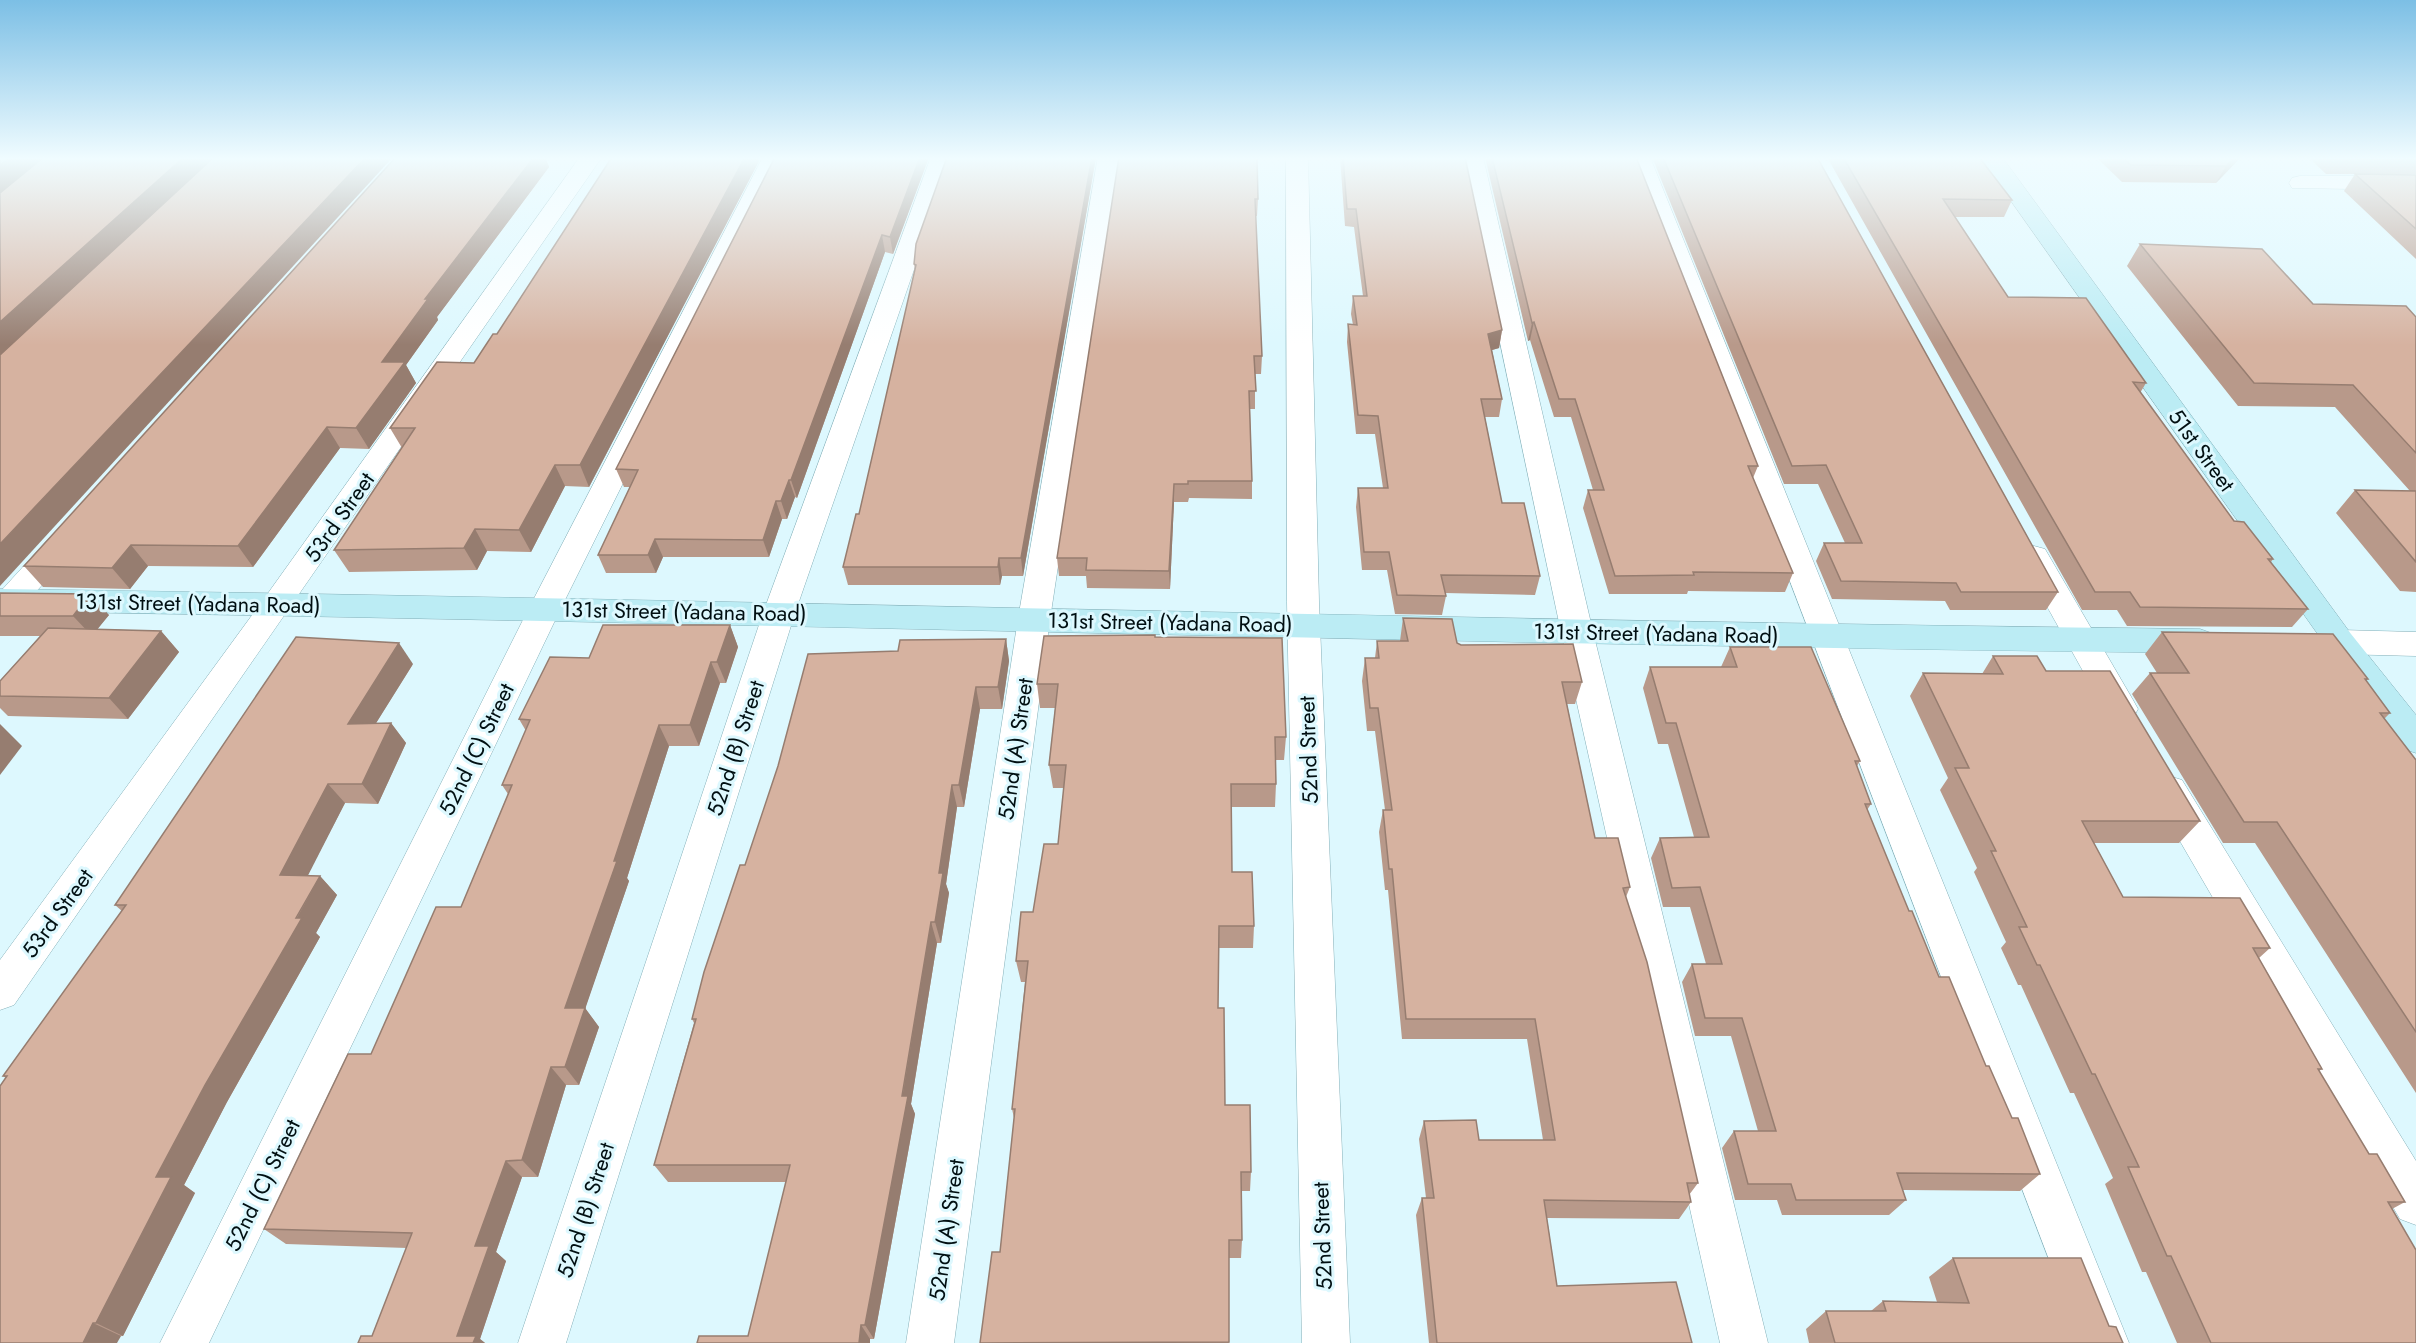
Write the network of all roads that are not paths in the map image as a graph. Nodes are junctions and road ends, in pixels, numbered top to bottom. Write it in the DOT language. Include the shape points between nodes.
graph roads {
  1 [pos="547,220"];
  2 [pos="742,220"];
  3 [pos="920,220"];
  4 [pos="1099,220"];
  5 [pos="1298,220"];
  6 [pos="1486,220"];
  7 [pos="1664,220"];
  8 [pos="2036,220"];
  9 [pos="82,520"];
  10 [pos="2016,524"];
  11 [pos="4,604"];
  12 [pos="278,604"];
  13 [pos="545,608"];
  14 [pos="779,613"];
  15 [pos="1034,619"];
  16 [pos="1305,625"];
  17 [pos="1577,632"];
  18 [pos="1829,636"];
  19 [pos="2080,640"];
  20 [pos="2233,641"];
  21 [pos="2304,642"];
  22 [pos="2340,642"];
  23 [pos="2416,644"];
  24 [pos="2135,732"];
  25 [pos="2416,740"];
  26 [pos="2153,763"];
  27 [pos="0,992"];
  28 [pos="2416,1203"];
  29 [pos="184,1343"];
  30 [pos="542,1343"];
  31 [pos="930,1343"];
  32 [pos="1326,1343"];
  33 [pos="1744,1343"];
  34 [pos="2105,1343"];
  1 -- 12 [label="street, 53rd Street"];
  2 -- 13 [label="street, 52nd (C) Street"];
  3 -- 14 [label="street, 52nd (B) Street"];
  4 -- 15 [label="street, 52nd (A) Street"];
  5 -- 16 [label="street, 52nd Street"];
  6 -- 17 [label="street"];
  7 -- 18 [label="street"];
  8 -- 22 [label="street, 51st Street"];
  9 -- 11 [label="street"];
  10 -- 19 [label="street"];
  11 -- 12 [label="street, 131st Street (Yadana Road)"];
  12 -- 13 [label="street, 131st Street (Yadana Road)"];
  12 -- 27 [label="street, 53rd Street"];
  13 -- 14 [label="street, 131st Street (Yadana Road)"];
  13 -- 29 [label="street, 52nd (C) Street"];
  14 -- 15 [label="street, 131st Street (Yadana Road)"];
  14 -- 30 [label="street, 52nd (B) Street"];
  15 -- 16 [label="street, 131st Street (Yadana Road)"];
  15 -- 31 [label="street, 52nd (A) Street"];
  16 -- 17 [label="street, 131st Street (Yadana Road)"];
  16 -- 32 [label="street, 52nd Street"];
  17 -- 18 [label="street, 131st Street (Yadana Road)"];
  17 -- 33 [label="street"];
  18 -- 19 [label="street, 131st Street (Yadana Road)"];
  18 -- 34 [label="street"];
  19 -- 20 [label="street, 131st Street (Yadana Road)"];
  19 -- 24 [label="street"];
  21 -- 22 [label="street"];
  22 -- 23 [label="street"];
  22 -- 25 [label="street, 51st Street"];
  26 -- 28 [label="street"];
}
